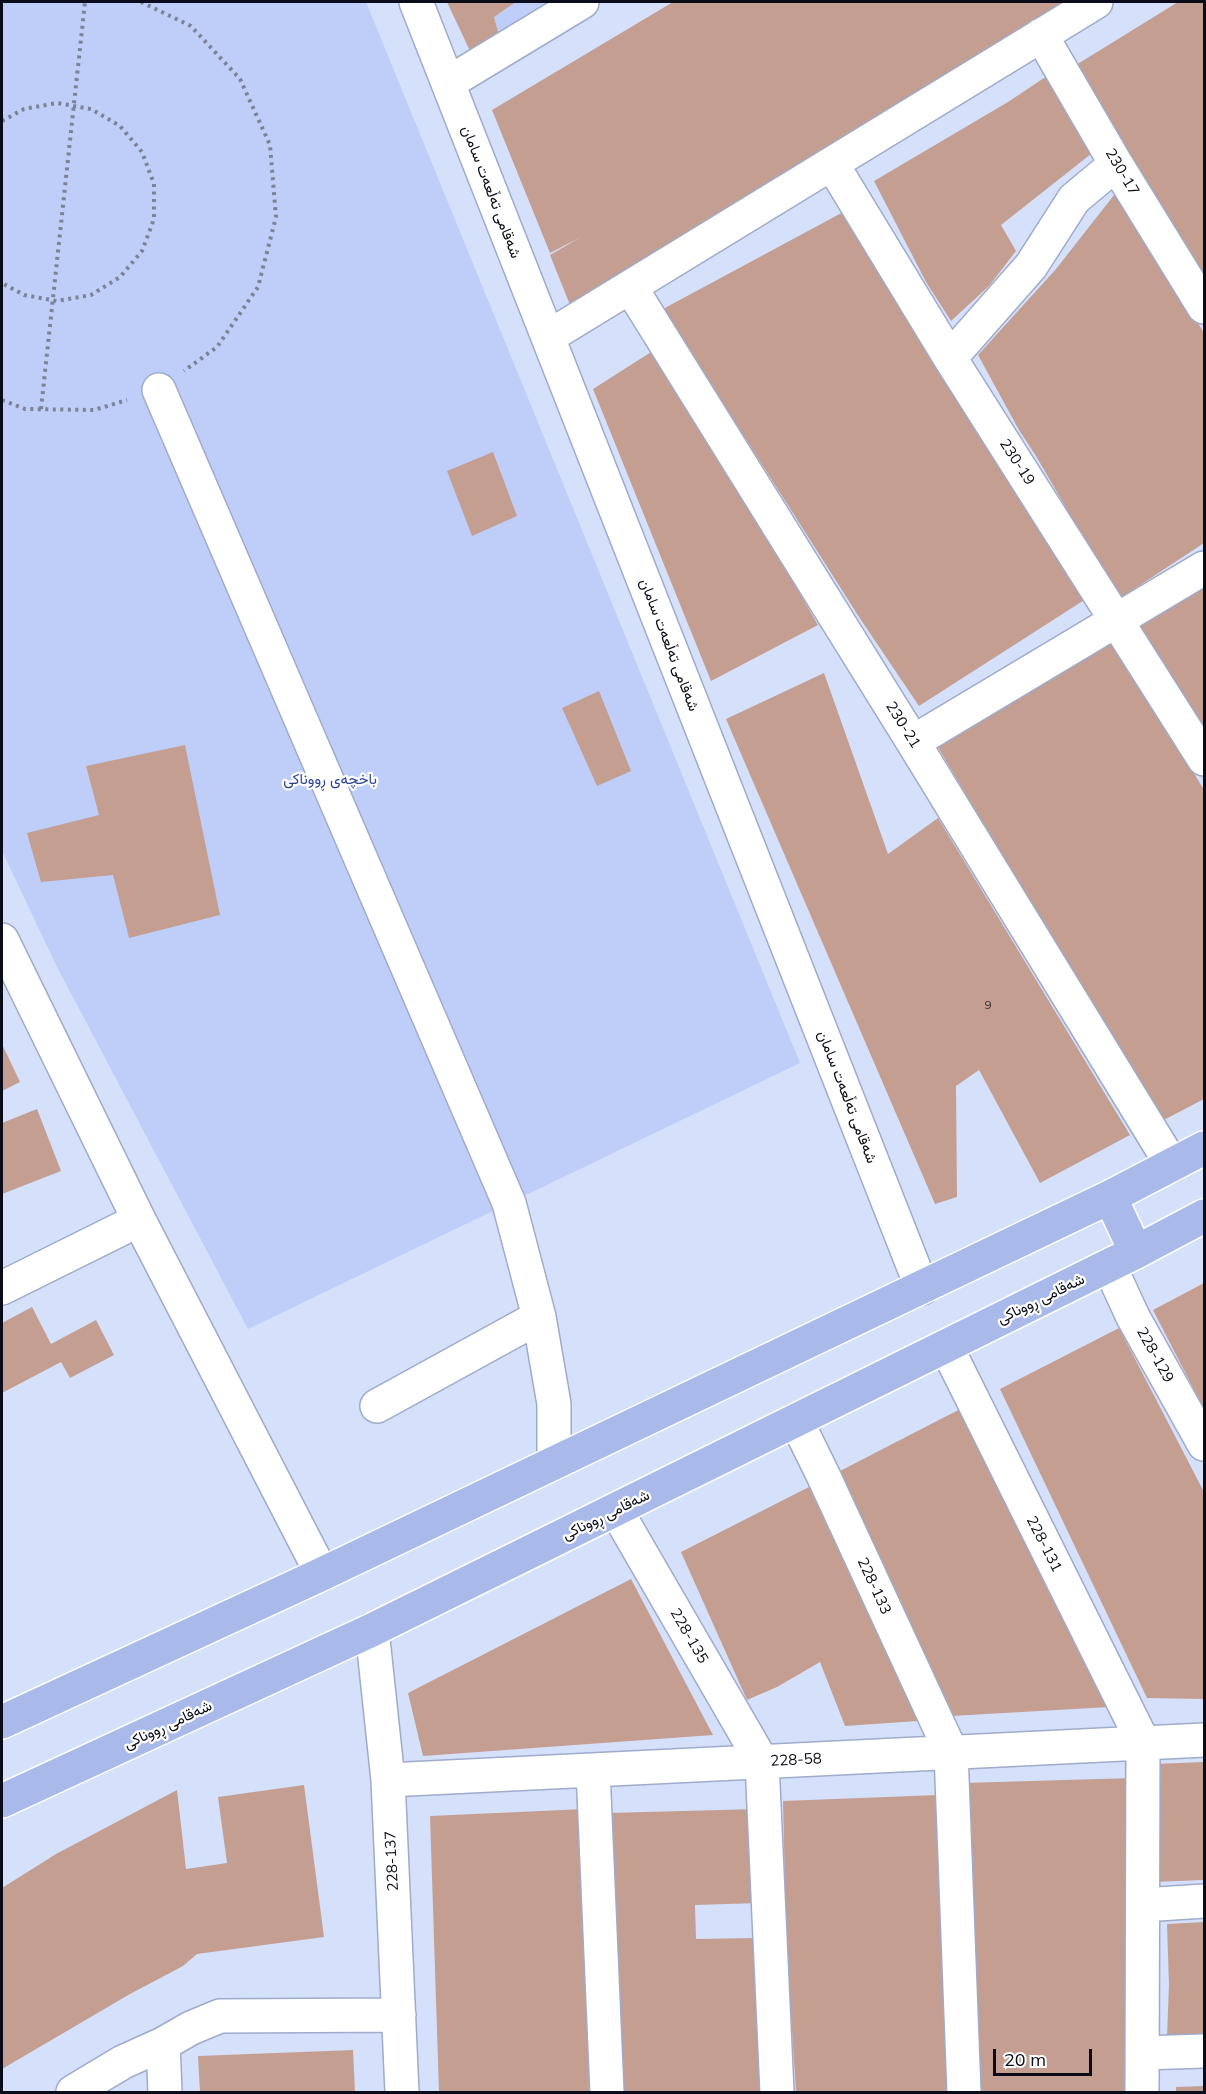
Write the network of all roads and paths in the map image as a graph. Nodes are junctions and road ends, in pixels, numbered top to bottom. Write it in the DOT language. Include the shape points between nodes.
graph roads {
  1 [pos="85,2"];
  2 [pos="141,2"];
  3 [pos="416,2"];
  4 [pos="1096,2"];
  5 [pos="578,3"];
  6 [pos="1041,35"];
  7 [pos="448,83"];
  8 [pos="74,106"];
  9 [pos="2,121"];
  10 [pos="832,164"];
  11 [pos="1116,164"];
  12 [pos="2,283"];
  13 [pos="631,288"];
  14 [pos="53,300"];
  15 [pos="1204,307"];
  16 [pos="548,337"];
  17 [pos="950,358"];
  18 [pos="159,390"];
  19 [pos="2,400"];
  20 [pos="41,409"];
  21 [pos="1204,568"];
  22 [pos="1118,620"];
  23 [pos="913,742"];
  24 [pos="1204,759"];
  25 [pos="2,939"];
  26 [pos="1204,1148"];
  27 [pos="1172,1165"];
  28 [pos="1110,1197"];
  29 [pos="1204,1216"];
  30 [pos="139,1220"];
  31 [pos="1122,1259"];
  32 [pos="2,1288"];
  33 [pos="922,1288"];
  34 [pos="539,1317"];
  35 [pos="946,1346"];
  36 [pos="376,1406"];
  37 [pos="796,1420"];
  38 [pos="1204,1444"];
  39 [pos="554,1463"];
  40 [pos="616,1510"];
  41 [pos="322,1574"];
  42 [pos="372,1630"];
  43 [pos="2,1722"];
  44 [pos="1204,1740"];
  45 [pos="1143,1742"];
  46 [pos="951,1752"];
  47 [pos="762,1761"];
  48 [pos="593,1770"];
  49 [pos="388,1780"];
  50 [pos="2,1801"];
  51 [pos="1204,1901"];
  52 [pos="1143,1905"];
  53 [pos="399,2015"];
  54 [pos="163,2044"];
  55 [pos="1204,2051"];
  56 [pos="1142,2053"];
  57 [pos="73,2092"];
  58 [pos="165,2092"];
  59 [pos="402,2092"];
  60 [pos="607,2092"];
  61 [pos="777,2092"];
  62 [pos="964,2092"];
  63 [pos="1142,2092"];
  1 -- 8 [label="path"];
  2 -- 18 [label="path" via="191,26 240,79 270,145 276,217 258,287 217,347"];
  3 -- 7 [label="street, شەقامی تەڵعەت سامان"];
  4 -- 6 [label="street"];
  5 -- 7 [label="street"];
  6 -- 10 [label="street"];
  6 -- 11 [label="street, 230-17"];
  7 -- 16 [label="street, شەقامی تەڵعەت سامان"];
  8 -- 9 [label="path" via="57,103 24,109"];
  8 -- 14 [label="path"];
  8 -- 14 [label="path" via="91,109 120,126 142,152 154,184 154,219 142,251 120,277 91,295"];
  10 -- 13 [label="street"];
  10 -- 17 [label="street, 230-19"];
  11 -- 15 [label="street, 230-17"];
  11 -- 17 [label="street" via="1074,199 1031,266"];
  12 -- 14 [label="path" via="24,295"];
  13 -- 16 [label="street"];
  13 -- 23 [label="street, 230-21"];
  14 -- 20 [label="path"];
  16 -- 33 [label="street, شەقامی تەڵعەت سامان"];
  17 -- 22 [label="street, 230-19"];
  18 -- 20 [label="path" via="94,410"];
  18 -- 34 [label="street" via="509,1203"];
  19 -- 20 [label="path"];
  21 -- 22 [label="street"];
  22 -- 23 [label="street"];
  22 -- 24 [label="street, 230-19"];
  23 -- 27 [label="street, 230-21"];
  25 -- 30 [label="street"];
  26 -- 27 [label="main road"];
  27 -- 28 [label="main road"];
  28 -- 31 [label="main road"];
  28 -- 33 [label="main road"];
  29 -- 31 [label="main road, شەقامی ڕووناکی"];
  30 -- 32 [label="street"];
  30 -- 41 [label="street"];
  31 -- 35 [label="main road, شەقامی ڕووناکی"];
  31 -- 38 [label="street, 228-129" via="1133,1317"];
  33 -- 39 [label="main road"];
  34 -- 36 [label="street"];
  34 -- 39 [label="street" via="554,1404"];
  35 -- 37 [label="main road, شەقامی ڕووناکی"];
  35 -- 45 [label="street, 228-131"];
  37 -- 40 [label="main road, شەقامی ڕووناکی"];
  37 -- 46 [label="street, 228-133"];
  39 -- 41 [label="main road"];
  40 -- 42 [label="main road, شەقامی ڕووناکی"];
  40 -- 47 [label="street, 228-135"];
  41 -- 43 [label="main road"];
  42 -- 49 [label="street, 228-137"];
  42 -- 50 [label="main road, شەقامی ڕووناکی"];
  44 -- 45 [label="street, 228-58"];
  45 -- 46 [label="street, 228-58"];
  45 -- 52 [label="street"];
  46 -- 47 [label="street, 228-58"];
  46 -- 62 [label="street"];
  47 -- 48 [label="street, 228-58"];
  47 -- 61 [label="street"];
  48 -- 49 [label="street, 228-58"];
  48 -- 60 [label="street"];
  49 -- 53 [label="street, 228-137"];
  51 -- 52 [label="street"];
  52 -- 56 [label="street"];
  53 -- 54 [label="street" via="220,2016"];
  53 -- 59 [label="street, 228-137"];
  54 -- 57 [label="street"];
  54 -- 58 [label="street"];
  55 -- 56 [label="street"];
  56 -- 63 [label="street"];
}
